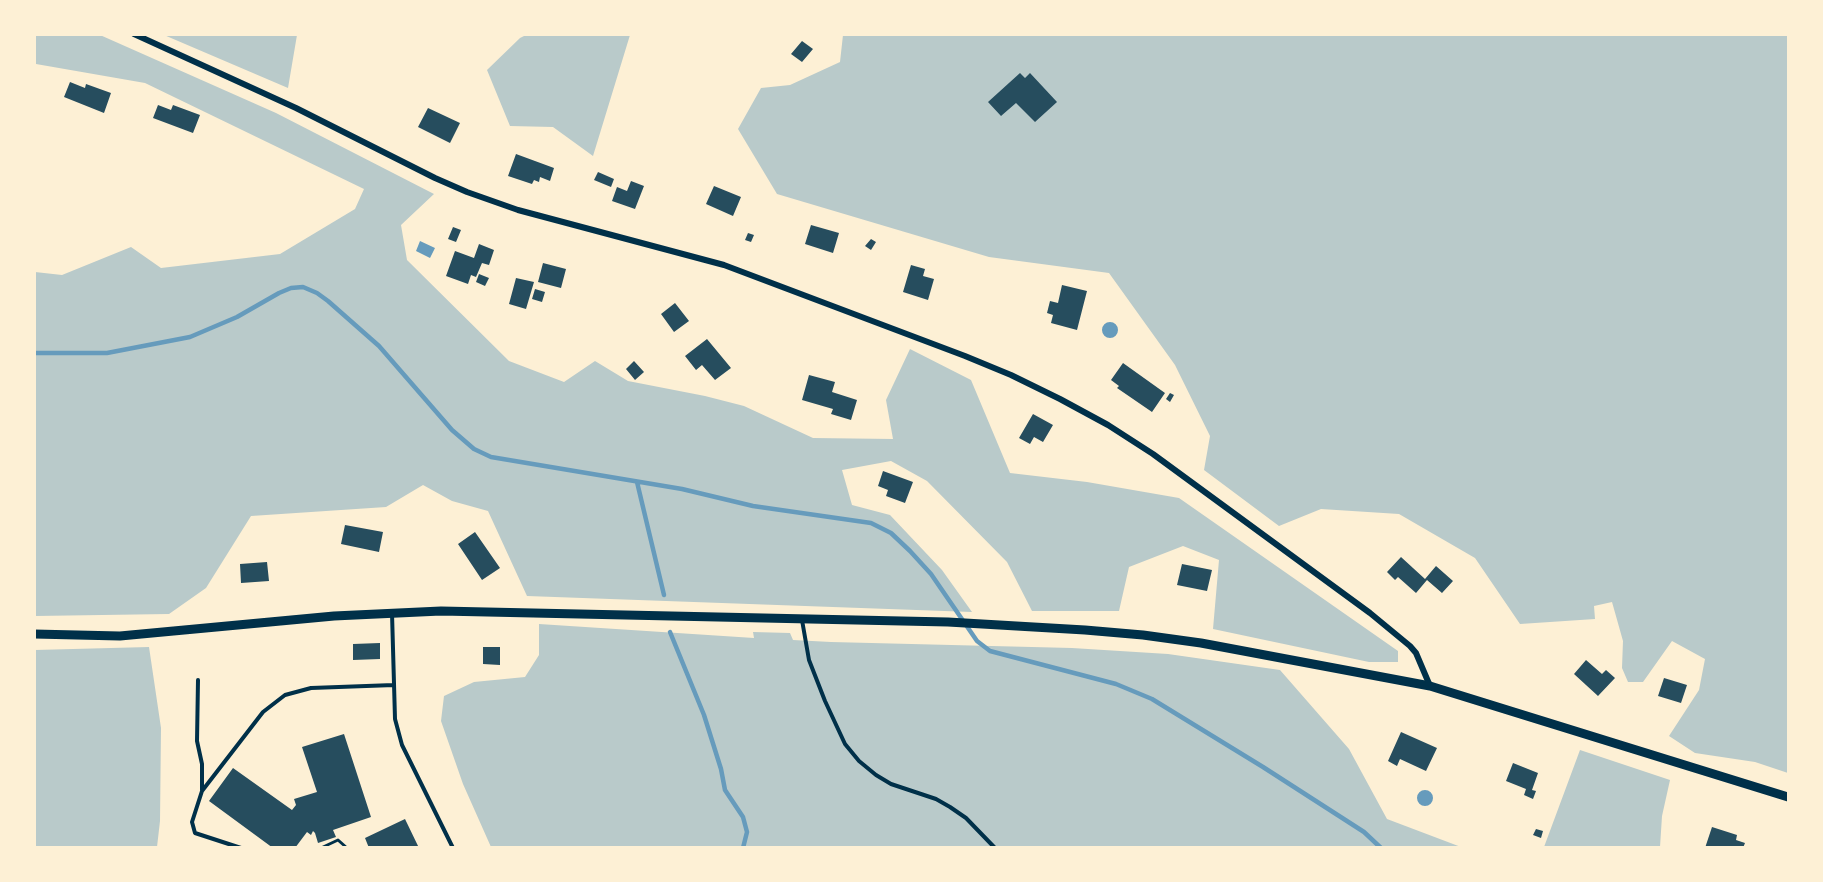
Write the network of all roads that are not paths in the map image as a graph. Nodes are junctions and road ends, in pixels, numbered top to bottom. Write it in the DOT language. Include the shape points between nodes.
graph roads {
  1 [pos="134,34"];
  2 [pos="392,613"];
  3 [pos="802,619"];
  4 [pos="34,634"];
  5 [pos="198,680"];
  6 [pos="394,685"];
  7 [pos="1431,686"];
  8 [pos="202,791"];
  9 [pos="1788,797"];
  10 [pos="241,848"];
  11 [pos="453,848"];
  12 [pos="995,848"];
  1 -- 7 [label="street" via="278,99 467,192 518,210 724,265 961,355 1060,399 1153,454 1370,614 1416,653"];
  2 -- 3 [label="street"];
  2 -- 4 [label="street" via="120,636"];
  2 -- 6 [label="lane"];
  3 -- 7 [label="street" via="948,622 1154,637"];
  3 -- 12 [label="lane" via="809,660 835,727 852,753 891,784 950,807"];
  5 -- 8 [label="lane" via="197,741"];
  6 -- 8 [label="lane" via="311,688 285,695 263,712"];
  6 -- 11 [label="lane" via="394,719 402,745"];
  7 -- 9 [label="street"];
  8 -- 10 [label="lane" via="192,822 195,833"];
}
